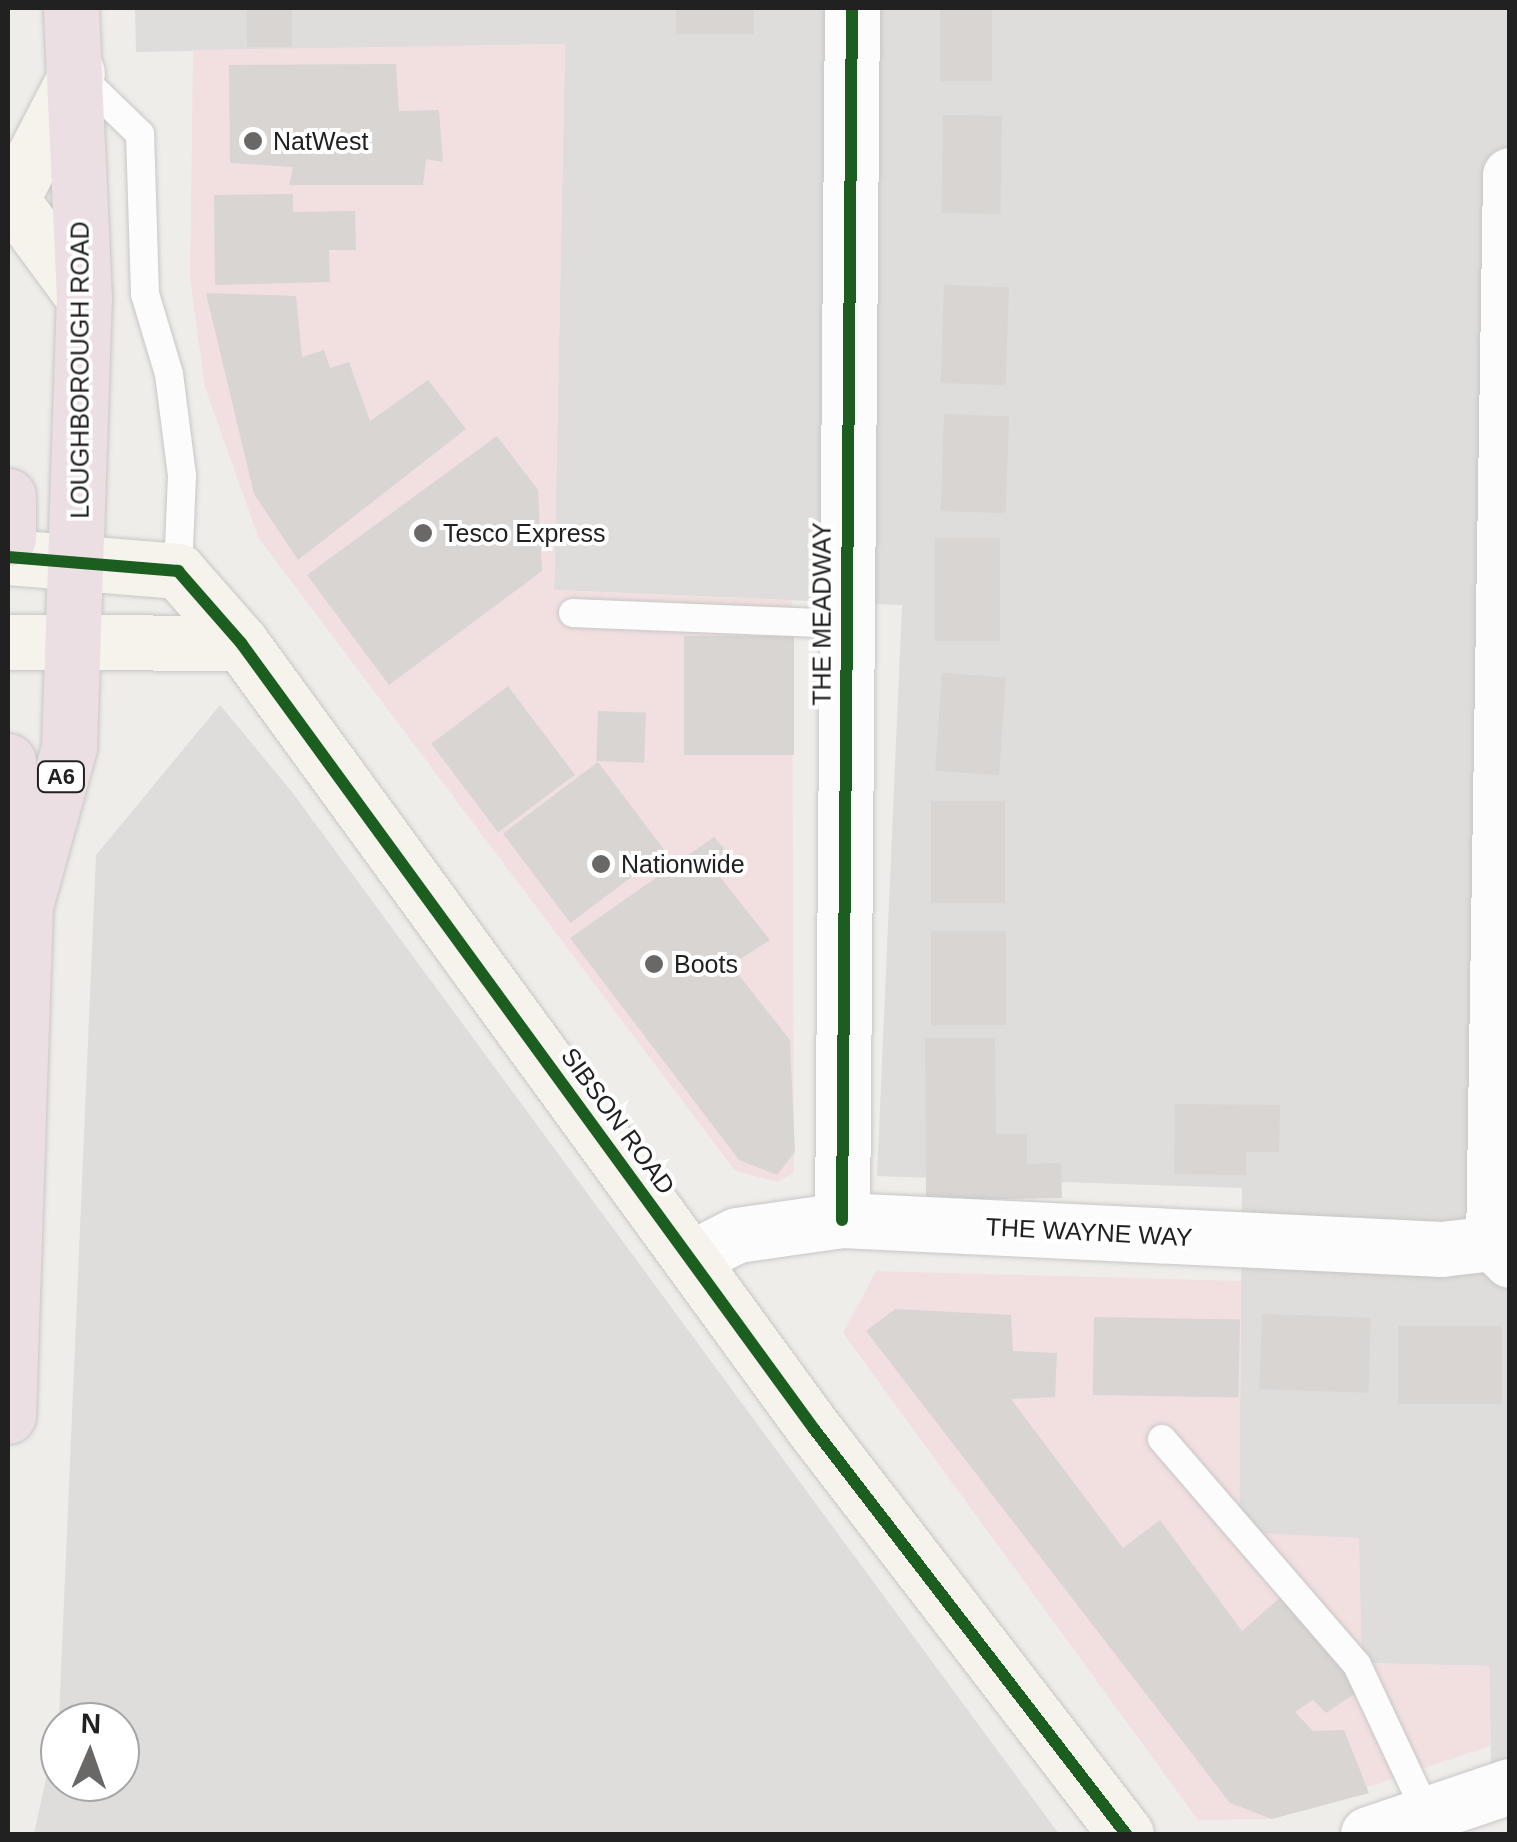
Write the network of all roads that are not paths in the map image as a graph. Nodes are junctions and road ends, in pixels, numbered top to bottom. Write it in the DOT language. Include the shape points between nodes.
graph roads {
  1 [pos="71,8"];
  2 [pos="852,8"];
  3 [pos="77,73"];
  4 [pos="1510,175"];
  5 [pos="9,200"];
  6 [pos="84,298"];
  7 [pos="8,496"];
  8 [pos="8,538"];
  9 [pos="8,557"];
  10 [pos="78,561"];
  11 [pos="178,571"];
  12 [pos="573,613"];
  13 [pos="844,624"];
  14 [pos="8,642"];
  15 [pos="241,643"];
  16 [pos="73,644"];
  17 [pos="8,761"];
  18 [pos="25,906"];
  19 [pos="842,1220"];
  20 [pos="1501,1252"];
  21 [pos="691,1258"];
  22 [pos="8,1416"];
  23 [pos="1162,1440"];
  24 [pos="1510,1786"];
  25 [pos="1428,1816"];
  26 [pos="1126,1834"];
  27 [pos="1368,1834"];
  1 -- 3 [label="highway, LOUGHBOROUGH ROAD / A6"];
  2 -- 13 [label="street, THE MEADWAY"];
  3 -- 5 [label="street"];
  3 -- 6 [label="highway, LOUGHBOROUGH ROAD / A6"];
  3 -- 11 [label="lane" via="140,134 145,294 169,374 183,492"];
  4 -- 20 [label="street"];
  5 -- 6 [label="street"];
  6 -- 10 [label="highway, LOUGHBOROUGH ROAD / A6"];
  7 -- 8 [label="highway"];
  9 -- 10 [label="street"];
  10 -- 11 [label="street"];
  10 -- 16 [label="highway, LOUGHBOROUGH ROAD / A6"];
  11 -- 15 [label="street, SIBSON ROAD"];
  12 -- 13 [label="lane"];
  13 -- 19 [label="street, THE MEADWAY"];
  14 -- 16 [label="street"];
  15 -- 16 [label="street" via="142,636"];
  15 -- 21 [label="street, SIBSON ROAD"];
  16 -- 18 [label="highway, LOUGHBOROUGH ROAD / A6" via="69,747"];
  17 -- 18 [label="highway, LOUGHBOROUGH ROAD / A6"];
  18 -- 22 [label="highway, LOUGHBOROUGH ROAD / A6"];
  19 -- 20 [label="street, THE WAYNE WAY"];
  19 -- 21 [label="street, THE WAYNE WAY" via="737,1235"];
  21 -- 26 [label="street, SIBSON ROAD"];
  23 -- 25 [label="lane" via="1357,1665"];
  24 -- 25 [label="street"];
  25 -- 27 [label="street"];
}
